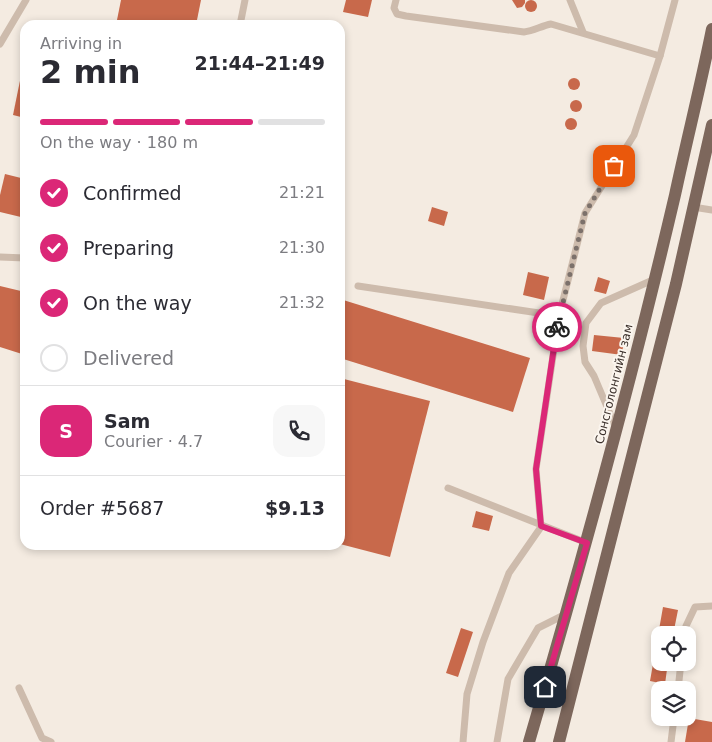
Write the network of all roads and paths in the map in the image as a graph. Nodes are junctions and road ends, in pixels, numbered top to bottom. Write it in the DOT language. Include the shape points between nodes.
graph roads {
  1 [pos="26,0"];
  2 [pos="245,0"];
  3 [pos="396,0"];
  4 [pos="570,0"];
  5 [pos="676,0"];
  6 [pos="241,20"];
  7 [pos="712,29"];
  8 [pos="583,32"];
  9 [pos="0,44"];
  10 [pos="660,56"];
  11 [pos="712,125"];
  12 [pos="693,207"];
  13 [pos="712,210"];
  14 [pos="0,257"];
  15 [pos="20,258"];
  16 [pos="655,278"];
  17 [pos="358,286"];
  18 [pos="559,316"];
  19 [pos="616,430"];
  20 [pos="448,488"];
  21 [pos="541,526"];
  22 [pos="587,543"];
  23 [pos="712,606"];
  24 [pos="566,613"];
  25 [pos="686,626"];
  26 [pos="19,688"];
  27 [pos="673,726"];
  28 [pos="51,742"];
  29 [pos="463,742"];
  30 [pos="496,742"];
  31 [pos="529,742"];
  32 [pos="559,742"];
  33 [pos="670,742"];
  1 -- 9 [label="lane"];
  2 -- 6 [label="lane"];
  3 -- 8 [label="lane" via="394,8 397,14 406,16 524,32 551,24"];
  4 -- 8 [label="lane"];
  5 -- 10 [label="lane"];
  7 -- 16 [label="main road, Сонсголонгийн зам"];
  8 -- 10 [label="lane"];
  10 -- 18 [label="lane" via="634,135 585,213"];
  11 -- 12 [label="main road"];
  12 -- 13 [label="lane"];
  12 -- 32 [label="main road"];
  14 -- 15 [label="lane"];
  16 -- 19 [label="main road, Сонсголонгийн зам"];
  16 -- 19 [label="lane" via="601,303 586,323 585,362"];
  17 -- 18 [label="lane"];
  18 -- 21 [label="lane" via="536,469"];
  19 -- 22 [label="main road, Сонсголонгийн зам"];
  20 -- 21 [label="lane"];
  21 -- 22 [label="lane"];
  21 -- 29 [label="lane" via="509,572 483,642 467,694"];
  22 -- 24 [label="main road, Сонсголонгийн зам"];
  23 -- 25 [label="lane" via="695,607"];
  24 -- 30 [label="lane" via="538,628 508,679"];
  24 -- 31 [label="main road, Сонсголонгийн зам"];
  26 -- 28 [label="lane" via="42,738"];
  27 -- 33 [label="lane"];
}
